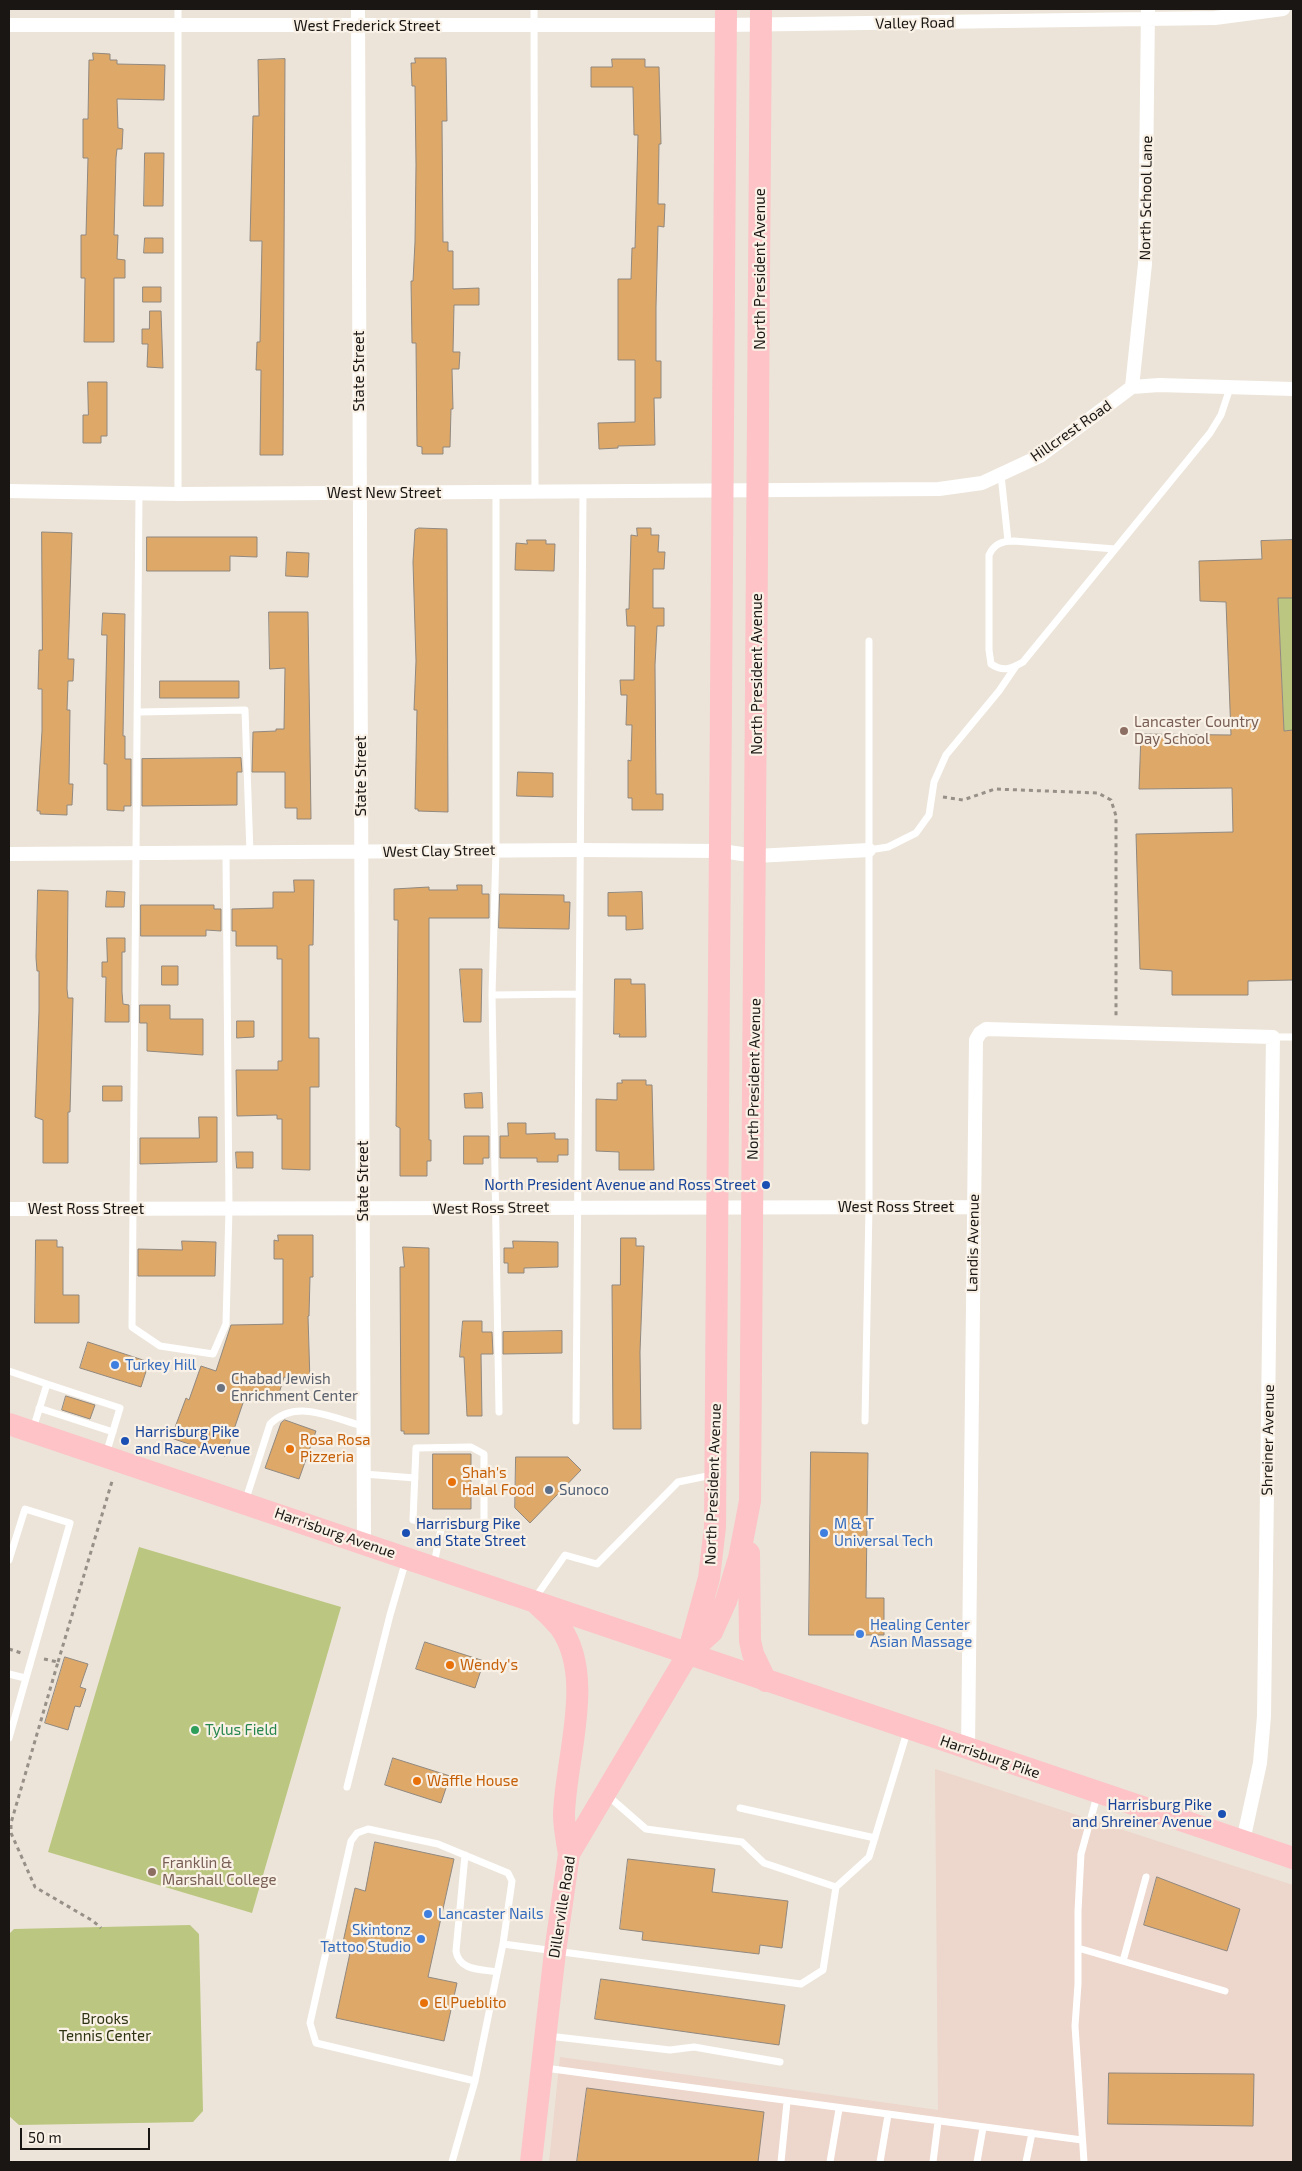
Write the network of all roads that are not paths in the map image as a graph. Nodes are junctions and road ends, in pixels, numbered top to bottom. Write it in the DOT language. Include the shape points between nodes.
graph roads {
  1 [pos="178,9"];
  2 [pos="358,9"];
  3 [pos="534,9"];
  4 [pos="1283,9"];
  5 [pos="1148,14"];
  6 [pos="726,17"];
  7 [pos="761,17"];
  8 [pos="178,24"];
  9 [pos="9,25"];
  10 [pos="358,26"];
  11 [pos="534,26"];
  12 [pos="1132,387"];
  13 [pos="1230,388"];
  14 [pos="1293,389"];
  15 [pos="1001,475"];
  16 [pos="758,490"];
  17 [pos="9,491"];
  18 [pos="724,491"];
  19 [pos="496,492"];
  20 [pos="535,492"];
  21 [pos="583,492"];
  22 [pos="360,493"];
  23 [pos="139,494"];
  24 [pos="178,494"];
  25 [pos="1008,541"];
  26 [pos="1115,549"];
  27 [pos="869,641"];
  28 [pos="1016,666"];
  29 [pos="138,712"];
  30 [pos="496,850"];
  31 [pos="580,850"];
  32 [pos="721,850"];
  33 [pos="869,850"];
  34 [pos="361,852"];
  35 [pos="138,853"];
  36 [pos="226,853"];
  37 [pos="250,853"];
  38 [pos="9,854"];
  39 [pos="756,856"];
  40 [pos="579,994"];
  41 [pos="492,995"];
  42 [pos="1273,1037"];
  43 [pos="1293,1037"];
  44 [pos="577,1207"];
  45 [pos="869,1207"];
  46 [pos="974,1207"];
  47 [pos="134,1208"];
  48 [pos="496,1208"];
  49 [pos="718,1208"];
  50 [pos="753,1208"];
  51 [pos="9,1209"];
  52 [pos="229,1209"];
  53 [pos="363,1209"];
  54 [pos="9,1371"];
  55 [pos="47,1384"];
  56 [pos="39,1408"];
  57 [pos="499,1412"];
  58 [pos="576,1421"];
  59 [pos="865,1421"];
  60 [pos="9,1424"];
  61 [pos="364,1426"];
  62 [pos="32,1432"];
  63 [pos="113,1432"];
  64 [pos="112,1458"];
  65 [pos="364,1474"];
  66 [pos="716,1474"];
  67 [pos="415,1478"];
  68 [pos="750,1501"];
  69 [pos="245,1503"];
  70 [pos="442,1524"];
  71 [pos="364,1543"];
  72 [pos="406,1557"];
  73 [pos="9,1560"];
  74 [pos="433,1566"];
  75 [pos="533,1601"];
  76 [pos="688,1654"];
  77 [pos="9,1674"];
  78 [pos="25,1678"];
  79 [pos="766,1680"];
  80 [pos="908,1729"];
  81 [pos="9,1738"];
  82 [pos="968,1749"];
  83 [pos="347,1786"];
  84 [pos="605,1793"];
  85 [pos="1097,1793"];
  86 [pos="740,1808"];
  87 [pos="875,1838"];
  88 [pos="1243,1841"];
  89 [pos="569,1854"];
  90 [pos="465,1855"];
  91 [pos="1293,1858"];
  92 [pos="1146,1877"];
  93 [pos="836,1887"];
  94 [pos="503,1944"];
  95 [pos="1078,1948"];
  96 [pos="555,1952"];
  97 [pos="1123,1961"];
  98 [pos="497,1972"];
  99 [pos="1224,1991"];
  100 [pos="545,2036"];
  101 [pos="780,2062"];
  102 [pos="542,2068"];
  103 [pos="475,2081"];
  104 [pos="786,2102"];
  105 [pos="838,2109"];
  106 [pos="888,2115"];
  107 [pos="938,2122"];
  108 [pos="983,2128"];
  109 [pos="1032,2133"];
  110 [pos="1082,2140"];
  111 [pos="452,2162"];
  112 [pos="531,2162"];
  113 [pos="781,2162"];
  114 [pos="830,2162"];
  115 [pos="880,2162"];
  116 [pos="933,2162"];
  117 [pos="977,2162"];
  118 [pos="1026,2162"];
  119 [pos="1084,2162"];
  1 -- 8 [label="lane"];
  2 -- 10 [label="street, State Street"];
  3 -- 11 [label="lane"];
  4 -- 5 [label="street, Valley Road" via="1215,18"];
  5 -- 7 [label="street, Valley Road"];
  5 -- 12 [label="street, North School Lane" via="1145,264"];
  6 -- 7 [label="street, Valley Road"];
  6 -- 11 [label="street, West Frederick Street"];
  6 -- 18 [label="main road, North President Avenue"];
  7 -- 16 [label="main road, North President Avenue"];
  8 -- 9 [label="street, West Frederick Street"];
  8 -- 10 [label="street, West Frederick Street"];
  8 -- 24 [label="lane"];
  10 -- 11 [label="street, West Frederick Street"];
  10 -- 22 [label="street, State Street"];
  11 -- 20 [label="lane"];
  12 -- 13 [label="street"];
  12 -- 15 [label="street, Hillcrest Road" via="1059,444"];
  13 -- 14 [label="street"];
  13 -- 26 [label="lane" via="1222,415 1210,432"];
  15 -- 16 [label="street, Hillcrest Road" via="977,485 939,489"];
  15 -- 25 [label="lane"];
  16 -- 18 [label="street, West New Street"];
  16 -- 39 [label="main road, North President Avenue"];
  17 -- 23 [label="street, West New Street"];
  18 -- 21 [label="street, West New Street"];
  18 -- 32 [label="main road, North President Avenue"];
  19 -- 20 [label="street, West New Street"];
  19 -- 22 [label="street, West New Street"];
  19 -- 30 [label="lane"];
  20 -- 21 [label="street, West New Street"];
  21 -- 31 [label="lane"];
  22 -- 24 [label="street, West New Street"];
  22 -- 34 [label="street, State Street"];
  23 -- 24 [label="street, West New Street"];
  23 -- 29 [label="lane"];
  25 -- 26 [label="lane"];
  25 -- 28 [label="lane" via="992,548 989,555 989,650 991,664 999,669"];
  26 -- 28 [label="lane" via="1023,662"];
  27 -- 33 [label="lane"];
  28 -- 33 [label="lane" via="946,755 934,782 929,815 916,833 888,847"];
  29 -- 35 [label="lane"];
  29 -- 37 [label="lane" via="245,710"];
  30 -- 31 [label="street, West Clay Street"];
  30 -- 34 [label="street, West Clay Street"];
  30 -- 41 [label="lane"];
  31 -- 32 [label="street, West Clay Street"];
  31 -- 40 [label="lane"];
  32 -- 39 [label="street, West Clay Street"];
  32 -- 49 [label="main road, North President Avenue"];
  33 -- 39 [label="street, West Clay Street"];
  33 -- 45 [label="lane"];
  34 -- 37 [label="street, West Clay Street"];
  34 -- 53 [label="street, State Street"];
  35 -- 36 [label="street, West Clay Street"];
  35 -- 38 [label="street, West Clay Street"];
  35 -- 47 [label="lane"];
  36 -- 37 [label="street, West Clay Street"];
  36 -- 52 [label="lane"];
  39 -- 50 [label="main road, North President Avenue"];
  40 -- 41 [label="lane"];
  40 -- 44 [label="lane"];
  41 -- 48 [label="lane"];
  42 -- 43 [label="lane"];
  42 -- 46 [label="street, Landis Avenue" via="986,1029 980,1032 976,1040"];
  42 -- 88 [label="street, Shreiner Avenue" via="1264,1716 1260,1763"];
  44 -- 48 [label="street, West Ross Street"];
  44 -- 49 [label="street, West Ross Street"];
  44 -- 58 [label="lane"];
  45 -- 46 [label="street, West Ross Street"];
  45 -- 50 [label="street, West Ross Street"];
  45 -- 59 [label="lane"];
  46 -- 82 [label="street, Landis Avenue"];
  47 -- 51 [label="street, West Ross Street"];
  47 -- 52 [label="street, West Ross Street"];
  47 -- 52 [label="lane" via="132,1327 160,1346 213,1354 226,1324"];
  48 -- 53 [label="street, West Ross Street"];
  48 -- 57 [label="lane"];
  49 -- 50 [label="street, West Ross Street"];
  49 -- 66 [label="main road, North President Avenue"];
  50 -- 68 [label="main road, North President Avenue"];
  52 -- 53 [label="street, West Ross Street"];
  53 -- 61 [label="street, State Street"];
  54 -- 55 [label="lane"];
  55 -- 56 [label="lane"];
  55 -- 63 [label="lane" via="120,1408"];
  56 -- 62 [label="lane"];
  56 -- 63 [label="lane" via="73,1416"];
  60 -- 62 [label="main road, Harrisburg Avenue"];
  61 -- 65 [label="street, State Street"];
  61 -- 69 [label="lane" via="298,1410 278,1416 270,1424"];
  62 -- 64 [label="main road, Harrisburg Avenue"];
  63 -- 64 [label="lane"];
  64 -- 69 [label="main road, Harrisburg Avenue"];
  65 -- 67 [label="lane"];
  65 -- 71 [label="street, State Street"];
  66 -- 75 [label="lane" via="678,1482 597,1564 565,1555"];
  66 -- 76 [label="main road, North President Avenue" via="709,1578"];
  67 -- 70 [label="lane" via="413,1520"];
  67 -- 70 [label="lane" via="416,1448 471,1447 484,1454 484,1522"];
  68 -- 76 [label="main road, North President Avenue" via="739,1558 726,1601 712,1632"];
  68 -- 79 [label="main road" via="750,1641"];
  69 -- 71 [label="main road, Harrisburg Avenue"];
  70 -- 74 [label="lane"];
  71 -- 72 [label="main road, Harrisburg Avenue"];
  72 -- 74 [label="main road, Harrisburg Avenue"];
  72 -- 83 [label="lane"];
  73 -- 78 [label="lane" via="25,1509 70,1523"];
  74 -- 75 [label="main road, Harrisburg Avenue"];
  75 -- 76 [label="main road, Harrisburg Avenue"];
  75 -- 89 [label="main road" via="560,1628 575,1665 576,1709 564,1814"];
  76 -- 79 [label="main road, Harrisburg Pike"];
  76 -- 84 [label="main road, Dillerville Road"];
  77 -- 78 [label="lane"];
  78 -- 81 [label="lane"];
  79 -- 80 [label="main road, Harrisburg Pike"];
  80 -- 82 [label="main road, Harrisburg Pike"];
  80 -- 87 [label="lane"];
  82 -- 85 [label="main road, Harrisburg Pike"];
  84 -- 89 [label="main road, Dillerville Road"];
  84 -- 93 [label="lane" via="646,1829 742,1842 764,1863"];
  85 -- 88 [label="main road, Harrisburg Pike"];
  85 -- 95 [label="lane" via="1081,1854"];
  86 -- 87 [label="lane"];
  87 -- 93 [label="lane" via="869,1857"];
  88 -- 91 [label="main road, Harrisburg Pike"];
  89 -- 96 [label="main road, Dillerville Road"];
  90 -- 94 [label="lane" via="508,1873 512,1881"];
  90 -- 98 [label="lane" via="456,1952 458,1960 462,1966"];
  90 -- 103 [label="lane" via="438,1844 368,1829 357,1833 351,1841 310,2023 316,2042"];
  92 -- 97 [label="lane"];
  93 -- 96 [label="lane" via="823,1970 801,1984"];
  94 -- 96 [label="lane"];
  94 -- 98 [label="lane"];
  95 -- 97 [label="lane"];
  95 -- 110 [label="lane" via="1074,2026"];
  96 -- 100 [label="main road, Dillerville Road"];
  97 -- 99 [label="lane"];
  98 -- 103 [label="lane"];
  100 -- 101 [label="lane" via="670,2050 694,2047"];
  100 -- 102 [label="main road, Dillerville Road"];
  102 -- 104 [label="lane"];
  102 -- 112 [label="main road, Dillerville Road"];
  103 -- 111 [label="lane"];
  104 -- 105 [label="lane"];
  104 -- 113 [label="lane"];
  105 -- 106 [label="lane"];
  105 -- 114 [label="lane"];
  106 -- 107 [label="lane"];
  106 -- 115 [label="lane"];
  107 -- 108 [label="lane"];
  107 -- 116 [label="lane"];
  108 -- 109 [label="lane"];
  108 -- 117 [label="lane"];
  109 -- 110 [label="lane"];
  109 -- 118 [label="lane"];
  110 -- 119 [label="lane"];
}
